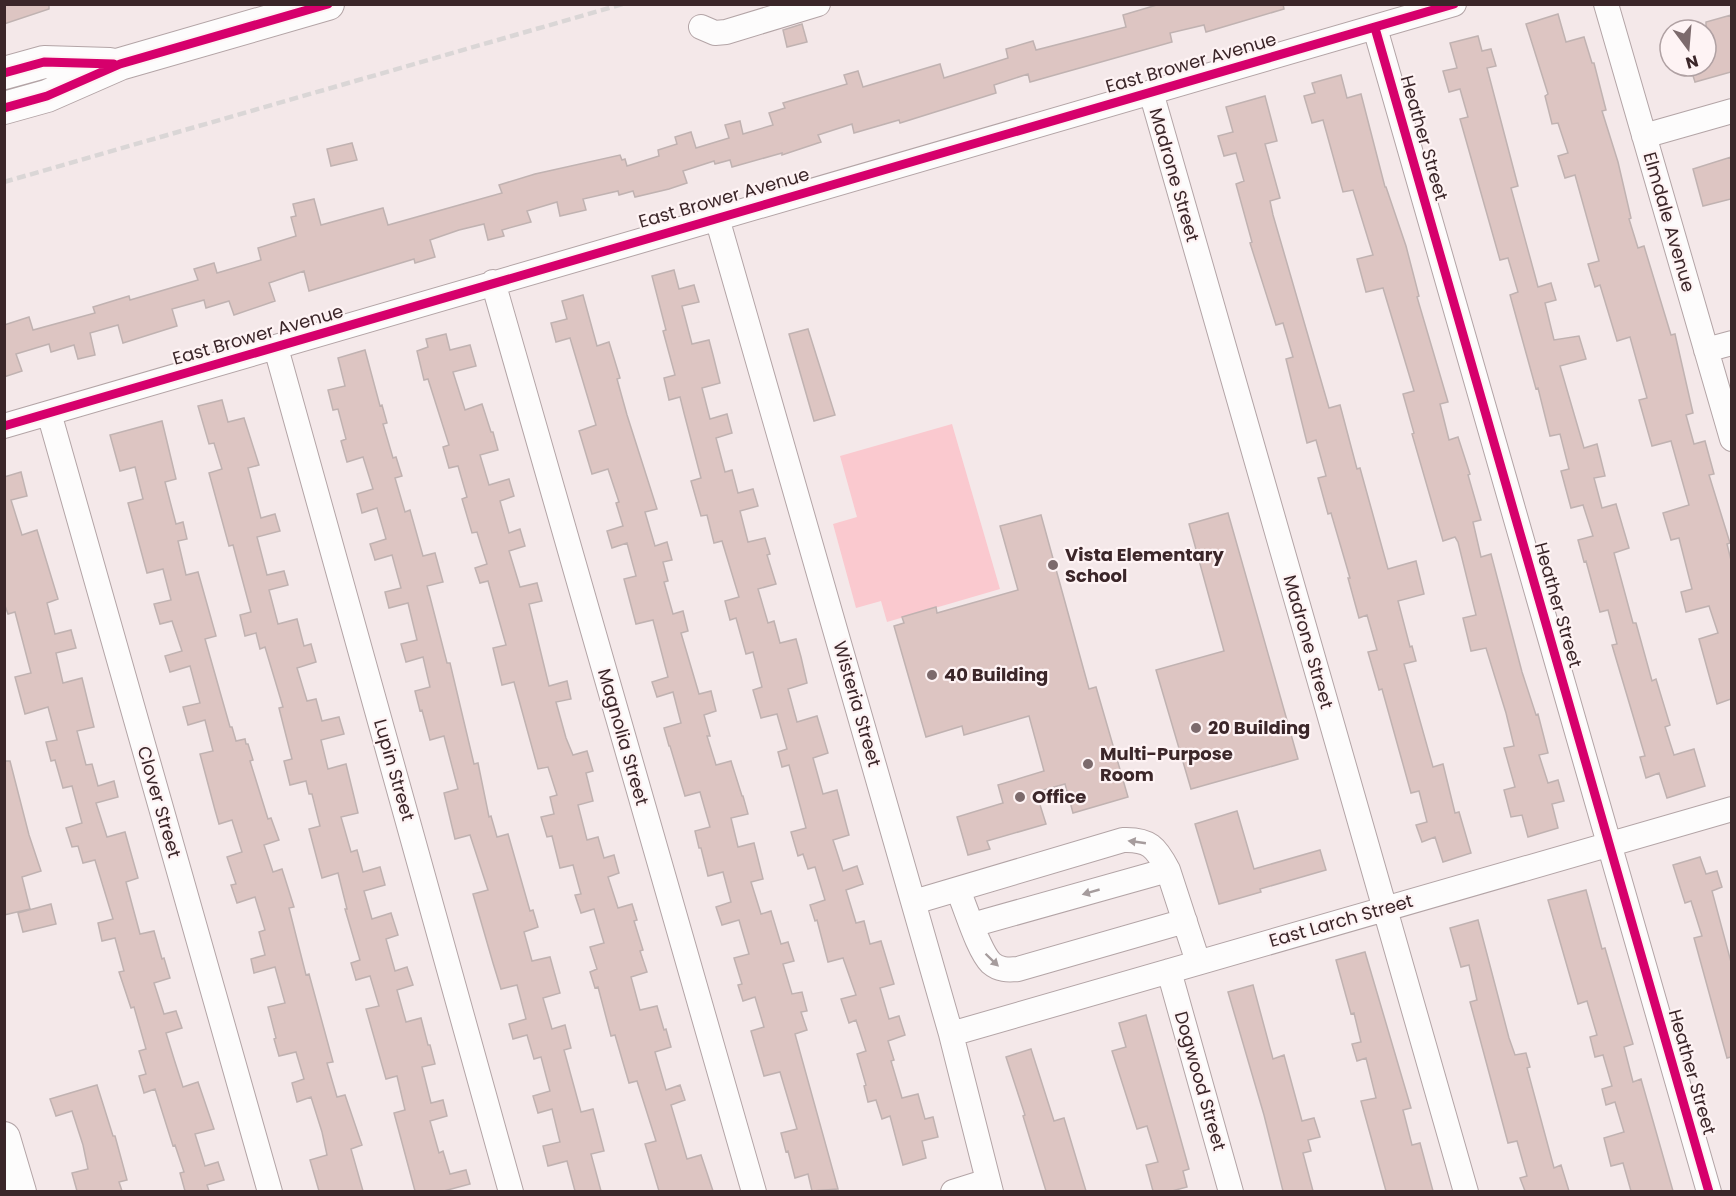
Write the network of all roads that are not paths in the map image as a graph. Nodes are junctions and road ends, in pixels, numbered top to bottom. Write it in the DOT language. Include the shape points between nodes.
graph roads {
  1 [pos="328,4"];
  2 [pos="818,4"];
  3 [pos="1454,4"];
  4 [pos="1606,4"];
  5 [pos="701,27"];
  6 [pos="1375,28"];
  7 [pos="120,64"];
  8 [pos="4,73"];
  9 [pos="1150,92"];
  10 [pos="4,108"];
  11 [pos="1731,111"];
  12 [pos="1644,136"];
  13 [pos="717,218"];
  14 [pos="493,282"];
  15 [pos="1731,343"];
  16 [pos="276,348"];
  17 [pos="1706,350"];
  18 [pos="49,413"];
  19 [pos="4,426"];
  20 [pos="1731,440"];
  21 [pos="1731,809"];
  22 [pos="1609,844"];
  23 [pos="1168,870"];
  24 [pos="958,890"];
  25 [pos="914,902"];
  26 [pos="1385,909"];
  27 [pos="1185,921"];
  28 [pos="972,925"];
  29 [pos="1198,962"];
  30 [pos="1169,971"];
  31 [pos="951,1034"];
  32 [pos="4,1138"];
  33 [pos="989,1186"];
  34 [pos="20,1191"];
  35 [pos="270,1191"];
  36 [pos="511,1191"];
  37 [pos="754,1191"];
  38 [pos="953,1191"];
  39 [pos="1231,1191"];
  40 [pos="1466,1191"];
  41 [pos="1709,1191"];
  1 -- 7 [label="main road"];
  2 -- 5 [label="street" via="726,32 715,33"];
  3 -- 6 [label="street, East Brower Avenue"];
  4 -- 12 [label="street, Elmdale Avenue"];
  6 -- 9 [label="street, East Brower Avenue"];
  6 -- 22 [label="street, Heather Street"];
  7 -- 8 [label="main road" via="44,62"];
  7 -- 10 [label="main road" via="47,96"];
  9 -- 13 [label="street, East Brower Avenue"];
  9 -- 26 [label="street, Madrone Street"];
  11 -- 12 [label="street"];
  12 -- 17 [label="street, Elmdale Avenue"];
  13 -- 14 [label="street, East Brower Avenue"];
  13 -- 25 [label="street, Wisteria Street"];
  14 -- 16 [label="street, East Brower Avenue"];
  14 -- 37 [label="street, Magnolia Street"];
  15 -- 17 [label="street"];
  16 -- 18 [label="street, East Brower Avenue"];
  16 -- 36 [label="street, Lupin Street"];
  17 -- 20 [label="street, Elmdale Avenue"];
  18 -- 19 [label="street, East Brower Avenue"];
  18 -- 35 [label="street, Clover Street"];
  21 -- 22 [label="street, East Larch Street"];
  22 -- 26 [label="street, East Larch Street"];
  22 -- 41 [label="street, Heather Street"];
  23 -- 24 [label="street, one-way" via="1150,845 1123,840"];
  23 -- 27 [label="street"];
  23 -- 28 [label="street, one-way"];
  24 -- 25 [label="street"];
  24 -- 28 [label="street"];
  25 -- 31 [label="street, Wisteria Street"];
  26 -- 29 [label="street, East Larch Street"];
  26 -- 40 [label="street, Madrone Street"];
  28 -- 27 [label="street, one-way" via="982,950 1004,970"];
  27 -- 29 [label="street"];
  29 -- 30 [label="street, East Larch Street"];
  30 -- 31 [label="street, East Larch Street"];
  30 -- 39 [label="street, Dogwood Street"];
  31 -- 33 [label="street, Wisteria Street"];
  32 -- 34 [label="main road"];
  33 -- 38 [label="street"];
}
